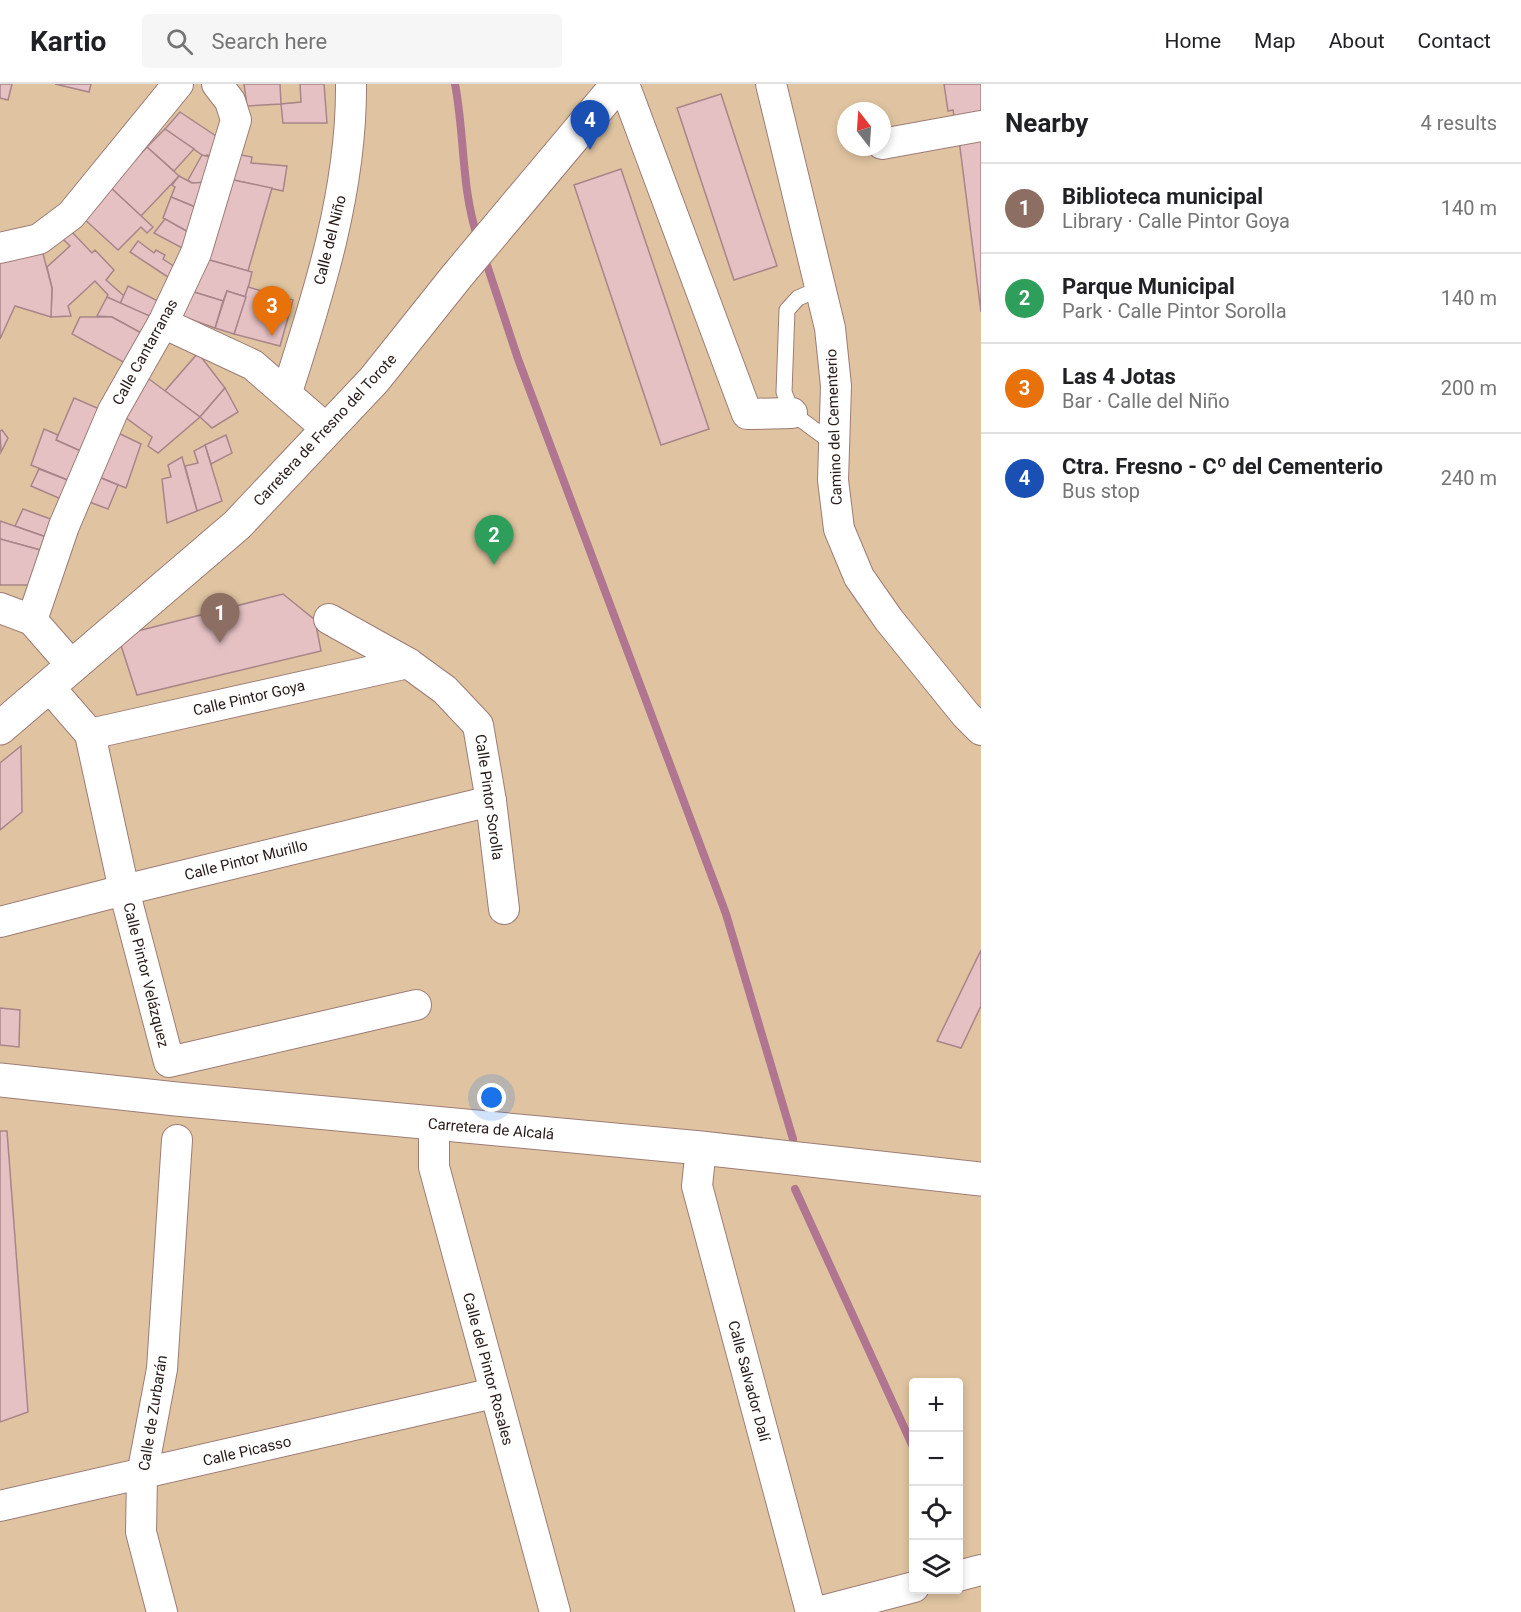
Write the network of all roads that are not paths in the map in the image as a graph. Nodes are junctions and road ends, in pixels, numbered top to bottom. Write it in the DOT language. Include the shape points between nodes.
graph roads {
  1 [pos="178,84"];
  2 [pos="217,84"];
  3 [pos="351,84"];
  4 [pos="618,84"];
  5 [pos="624,84"];
  6 [pos="771,84"];
  7 [pos="981,126"];
  8 [pos="891,142"];
  9 [pos="0,248"];
  10 [pos="820,288"];
  11 [pos="163,323"];
  12 [pos="287,392"];
  13 [pos="792,413"];
  14 [pos="328,429"];
  15 [pos="834,444"];
  16 [pos="0,608"];
  17 [pos="329,619"];
  18 [pos="32,620"];
  19 [pos="408,663"];
  20 [pos="62,677"];
  21 [pos="0,728"];
  22 [pos="981,730"];
  23 [pos="90,734"];
  24 [pos="491,801"];
  25 [pos="124,890"];
  26 [pos="504,909"];
  27 [pos="0,922"];
  28 [pos="416,1005"];
  29 [pos="0,1080"];
  30 [pos="434,1123"];
  31 [pos="177,1140"];
  32 [pos="701,1148"];
  33 [pos="981,1179"];
  34 [pos="494,1393"];
  35 [pos="142,1475"];
  36 [pos="0,1506"];
  37 [pos="981,1570"];
  38 [pos="963,1575"];
  39 [pos="909,1588"];
  40 [pos="162,1612"];
  41 [pos="555,1612"];
  42 [pos="811,1612"];
  43 [pos="818,1612"];
  1 -- 9 [label="street" via="72,215 39,239"];
  2 -- 11 [label="street, Calle Cantarranas" via="230,101 236,120 196,253"];
  3 -- 12 [label="street, Calle del Niño" via="343,189 312,315"];
  4 -- 14 [label="street, Carretera de Fresno del Torote" via="374,380"];
  5 -- 13 [label="street" via="747,414"];
  6 -- 10 [label="street, Camino del Cementerio"];
  7 -- 8 [label="street"];
  10 -- 13 [label="lane" via="798,298 787,309 784,392"];
  10 -- 15 [label="street, Camino del Cementerio" via="830,328 836,386"];
  11 -- 12 [label="street" via="253,365"];
  11 -- 18 [label="street, Calle Cantarranas" via="113,411 64,526"];
  12 -- 14 [label="street"];
  13 -- 15 [label="lane"];
  14 -- 20 [label="street, Carretera de Fresno del Torote" via="237,525"];
  15 -- 22 [label="street, Camino del Cementerio" via="838,529 859,577"];
  16 -- 18 [label="street"];
  17 -- 19 [label="street, Calle Pintor Sorolla"];
  18 -- 20 [label="street, Calle Pintor Velázquez"];
  19 -- 23 [label="street, Calle Pintor Goya"];
  19 -- 24 [label="street, Calle Pintor Sorolla" via="446,690 478,725"];
  20 -- 21 [label="street, Carretera de Fresno del Torote"];
  20 -- 23 [label="street, Calle Pintor Velázquez"];
  23 -- 25 [label="street, Calle Pintor Velázquez"];
  24 -- 25 [label="street, Calle Pintor Murillo"];
  24 -- 26 [label="street, Calle Pintor Sorolla"];
  25 -- 27 [label="street, Calle Pintor Murillo"];
  25 -- 28 [label="street, Calle Pintor Velázquez" via="169,1062"];
  29 -- 30 [label="street, Carretera de Alcalá"];
  30 -- 32 [label="street, Carretera de Alcalá"];
  30 -- 34 [label="street, Calle del Pintor Rosales" via="434,1167"];
  31 -- 35 [label="street, Calle de Zurbarán" via="162,1369"];
  32 -- 33 [label="street, Carretera de Alcalá"];
  32 -- 42 [label="street, Calle Salvador Dalí" via="697,1185"];
  34 -- 35 [label="street, Calle Picasso"];
  34 -- 41 [label="street, Calle del Pintor Rosales"];
  35 -- 36 [label="street, Calle Picasso"];
  35 -- 40 [label="street, Calle de Zurbarán" via="141,1532"];
  37 -- 38 [label="street"];
  39 -- 43 [label="street"];
}
